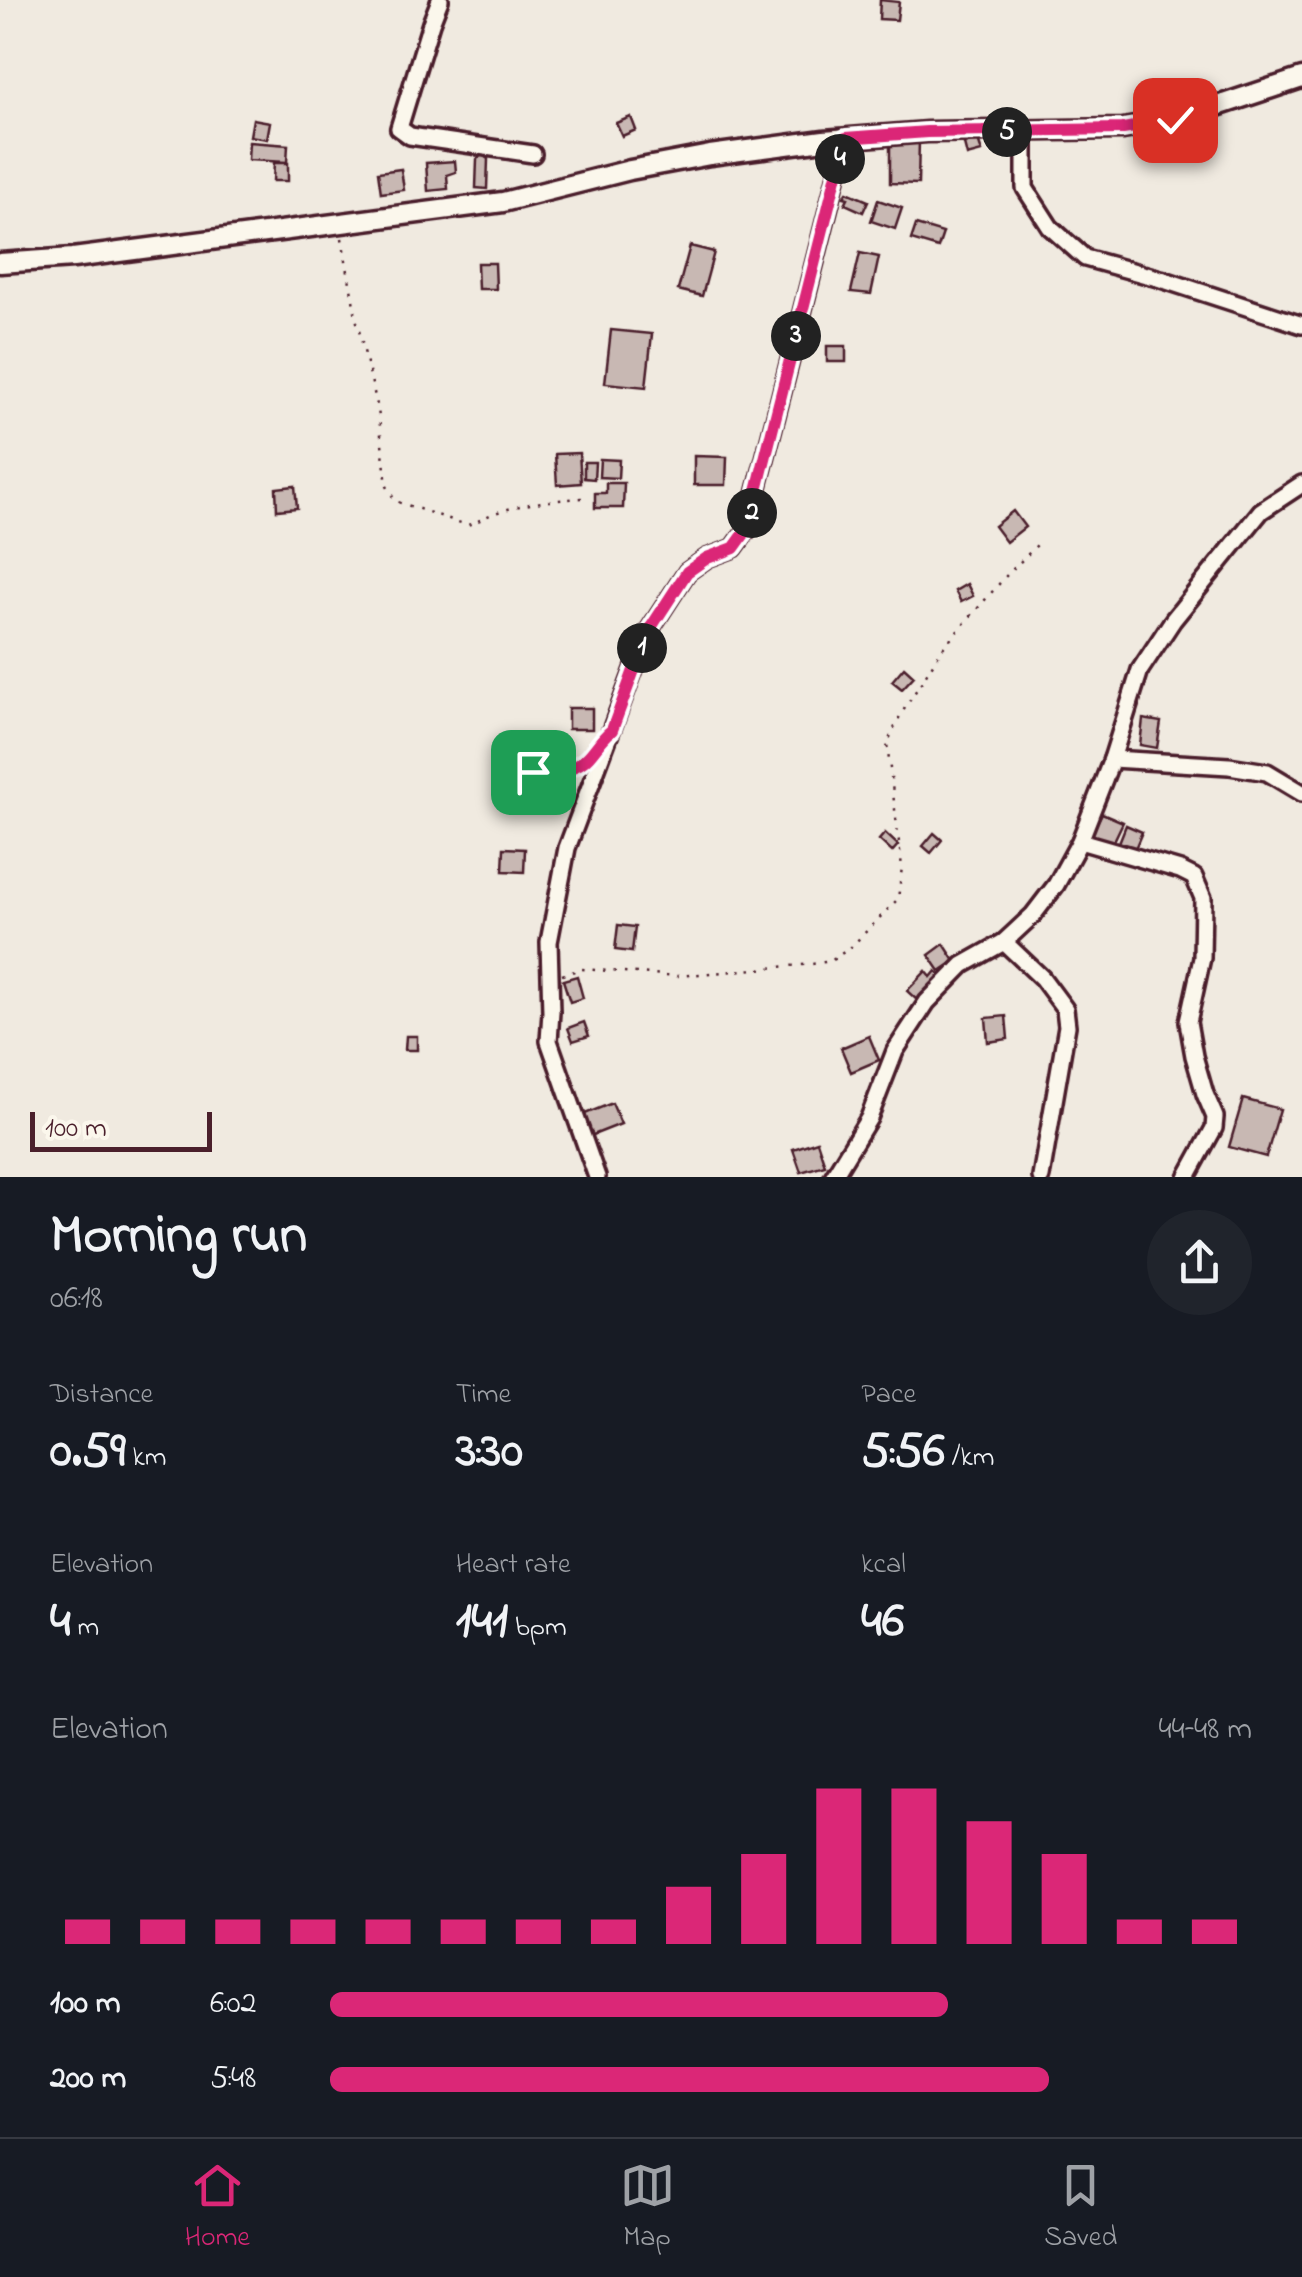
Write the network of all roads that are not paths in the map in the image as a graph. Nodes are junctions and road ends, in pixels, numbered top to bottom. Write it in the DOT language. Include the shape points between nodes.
graph roads {
  1 [pos="440,0"];
  2 [pos="1302,78"];
  3 [pos="1025,132"];
  4 [pos="846,138"];
  5 [pos="533,154"];
  6 [pos="0,262"];
  7 [pos="1302,325"];
  8 [pos="1302,484"];
  9 [pos="1112,759"];
  10 [pos="1302,793"];
  11 [pos="1080,841"];
  12 [pos="1004,942"];
  13 [pos="597,1177"];
  14 [pos="833,1177"];
  15 [pos="1041,1177"];
  16 [pos="1187,1177"];
  1 -- 5 [label="street" via="400,128 410,136"];
  2 -- 3 [label="main road" via="1175,120"];
  3 -- 4 [label="main road"];
  3 -- 7 [label="street" via="1026,188 1050,226 1086,258"];
  4 -- 6 [label="main road" via="710,155 503,202"];
  4 -- 13 [label="street" via="747,530 734,548 687,572 648,632 567,848 549,942 549,1041"];
  8 -- 9 [label="street" via="1261,510 1173,620 1140,670"];
  9 -- 10 [label="street" via="1267,772"];
  9 -- 11 [label="street"];
  11 -- 12 [label="street" via="1032,916"];
  11 -- 16 [label="street" via="1180,870 1194,877 1202,898 1202,958 1188,1022 1215,1118"];
  12 -- 14 [label="street" via="963,965 927,1002 895,1051 869,1118"];
  12 -- 15 [label="street" via="1042,978 1067,1026"];
}
